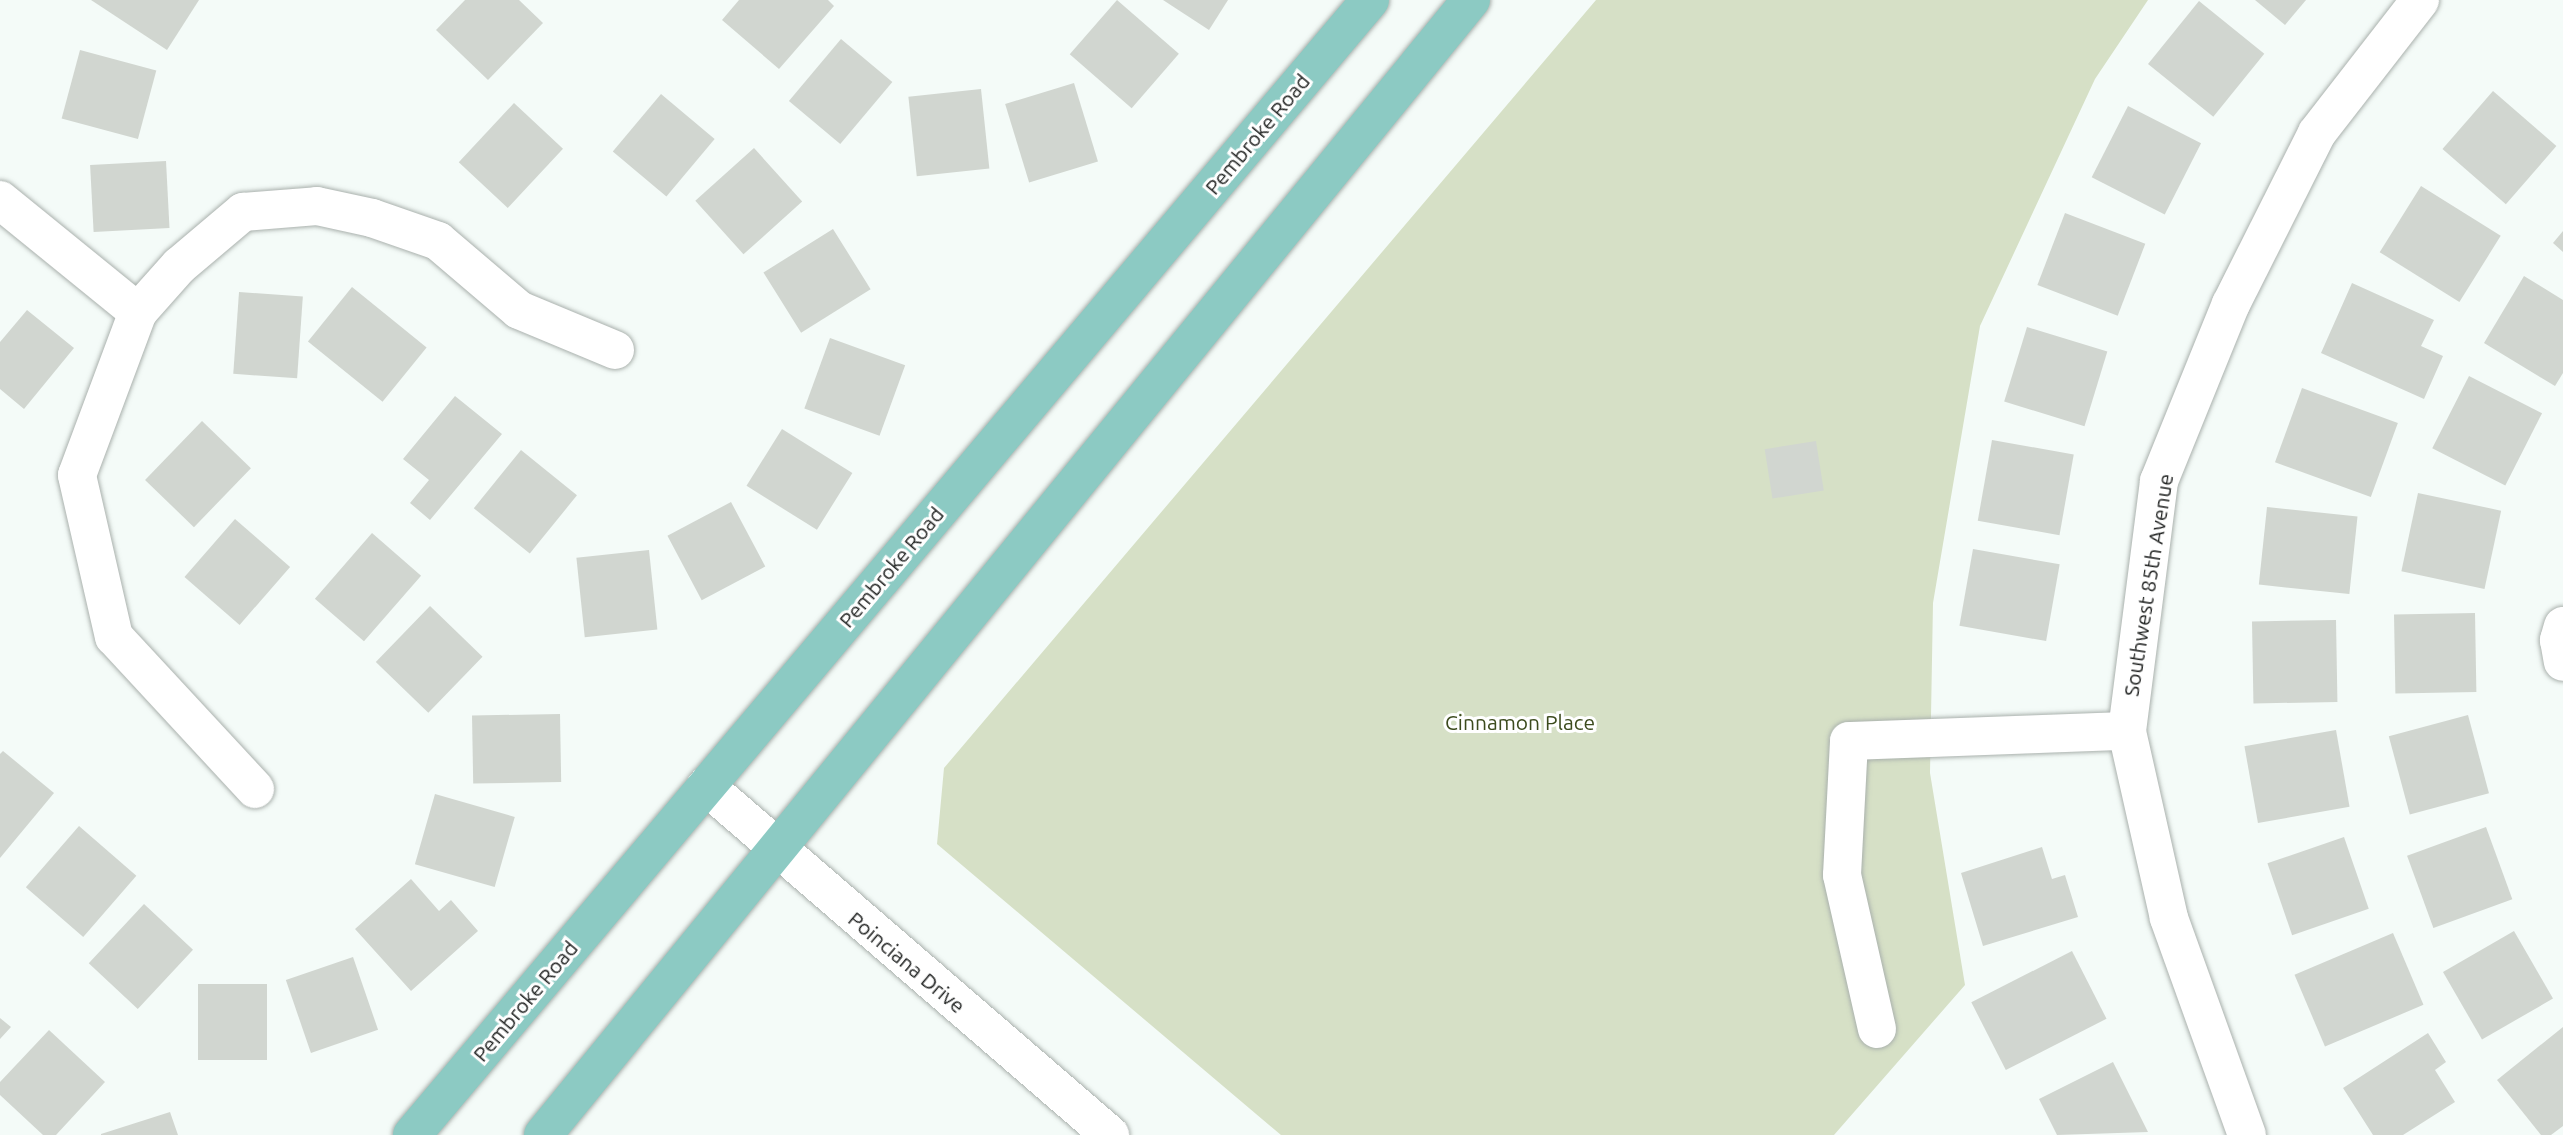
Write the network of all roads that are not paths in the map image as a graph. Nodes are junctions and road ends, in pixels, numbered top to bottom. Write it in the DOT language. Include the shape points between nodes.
graph roads {
  1 [pos="1370,0"];
  2 [pos="1471,0"];
  3 [pos="2420,0"];
  4 [pos="0,200"];
  5 [pos="138,312"];
  6 [pos="615,350"];
  7 [pos="2563,626"];
  8 [pos="2563,662"];
  9 [pos="2127,731"];
  10 [pos="706,786"];
  11 [pos="255,789"];
  12 [pos="776,848"];
  13 [pos="1877,1029"];
  14 [pos="412,1135"];
  15 [pos="543,1135"];
  16 [pos="1110,1135"];
  17 [pos="2247,1135"];
  1 -- 10 [label="main road, Pembroke Road"];
  2 -- 12 [label="main road"];
  3 -- 9 [label="street, Southwest 85th Avenue" via="2317,133 2231,304 2164,468"];
  4 -- 5 [label="street"];
  5 -- 6 [label="street" via="179,266 243,212 317,205 438,241 519,310"];
  5 -- 11 [label="street" via="77,475 114,637"];
  7 -- 8 [label="street" via="2559,640"];
  9 -- 13 [label="street" via="1849,741 1842,875"];
  9 -- 17 [label="street, Southwest 85th Avenue" via="2169,918"];
  10 -- 12 [label="street, Poinciana Drive"];
  10 -- 14 [label="main road, Pembroke Road"];
  12 -- 15 [label="main road"];
  12 -- 16 [label="street, Poinciana Drive"];
}
